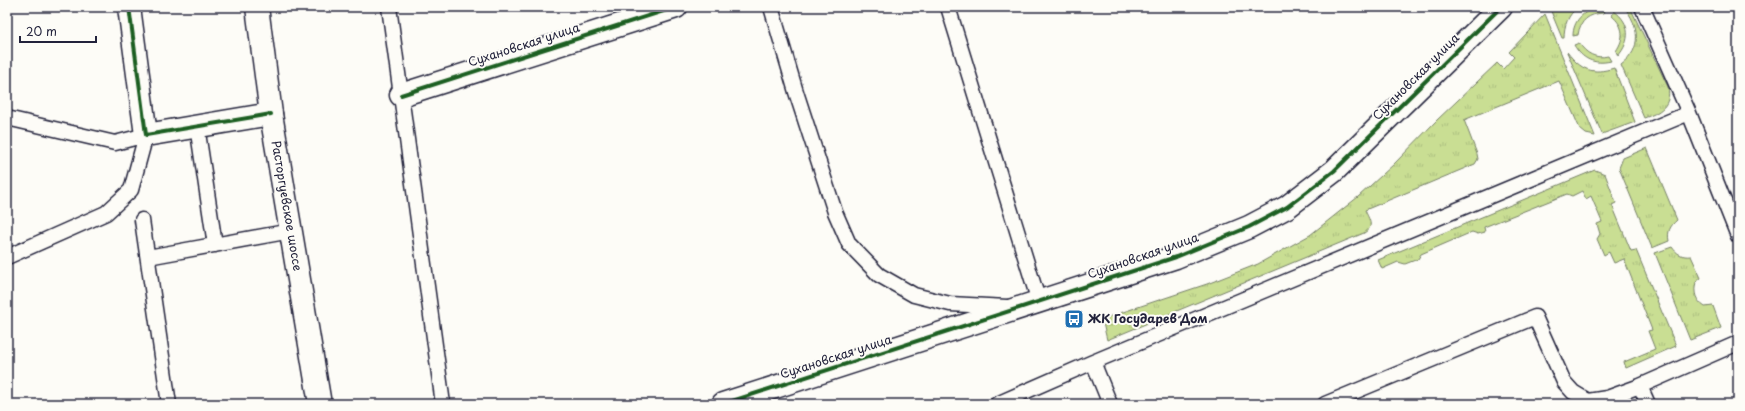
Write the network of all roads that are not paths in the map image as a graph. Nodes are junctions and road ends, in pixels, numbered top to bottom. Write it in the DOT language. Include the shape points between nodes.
graph roads {
  1 [pos="129,7"];
  2 [pos="258,7"];
  3 [pos="389,7"];
  4 [pos="676,7"];
  5 [pos="771,7"];
  6 [pos="948,7"];
  7 [pos="1501,7"];
  8 [pos="1642,7"];
  9 [pos="401,95"];
  10 [pos="1689,113"];
  11 [pos="271,114"];
  12 [pos="7,118"];
  13 [pos="197,126"];
  14 [pos="146,135"];
  15 [pos="142,220"];
  16 [pos="291,231"];
  17 [pos="1738,236"];
  18 [pos="215,245"];
  19 [pos="7,257"];
  20 [pos="148,257"];
  21 [pos="1030,305"];
  22 [pos="1738,343"];
  23 [pos="1093,362"];
  24 [pos="1640,386"];
  25 [pos="728,403"];
  26 [pos="169,404"];
  27 [pos="320,404"];
  28 [pos="443,404"];
  29 [pos="997,404"];
  30 [pos="1110,404"];
  31 [pos="1325,404"];
  32 [pos="1648,404"];
  1 -- 14 [label="street"];
  2 -- 11 [label="street, Расторгуевское шоссе"];
  3 -- 9 [label="lane"];
  4 -- 9 [label="street, Сухановская улица"];
  5 -- 21 [label="lane" via="796,92 849,244 880,275 914,295 950,304"];
  6 -- 21 [label="lane"];
  7 -- 21 [label="street, Сухановская улица" via="1334,171 1287,207 1249,227 1176,257"];
  8 -- 10 [label="lane"];
  9 -- 28 [label="lane"];
  10 -- 17 [label="lane"];
  10 -- 23 [label="lane"];
  11 -- 13 [label="street"];
  11 -- 16 [label="street, Расторгуевское шоссе"];
  12 -- 14 [label="lane" via="115,143"];
  13 -- 14 [label="street"];
  13 -- 18 [label="lane"];
  14 -- 19 [label="lane" via="131,190 106,213"];
  15 -- 20 [label="lane"];
  16 -- 18 [label="lane"];
  16 -- 27 [label="street, Расторгуевское шоссе"];
  18 -- 20 [label="lane"];
  20 -- 26 [label="lane"];
  21 -- 25 [label="street, Сухановская улица"];
  22 -- 24 [label="lane"];
  23 -- 29 [label="lane"];
  23 -- 30 [label="lane"];
  24 -- 31 [label="lane" via="1608,398 1588,400 1573,392 1564,382 1535,317"];
  24 -- 32 [label="lane"];
}
